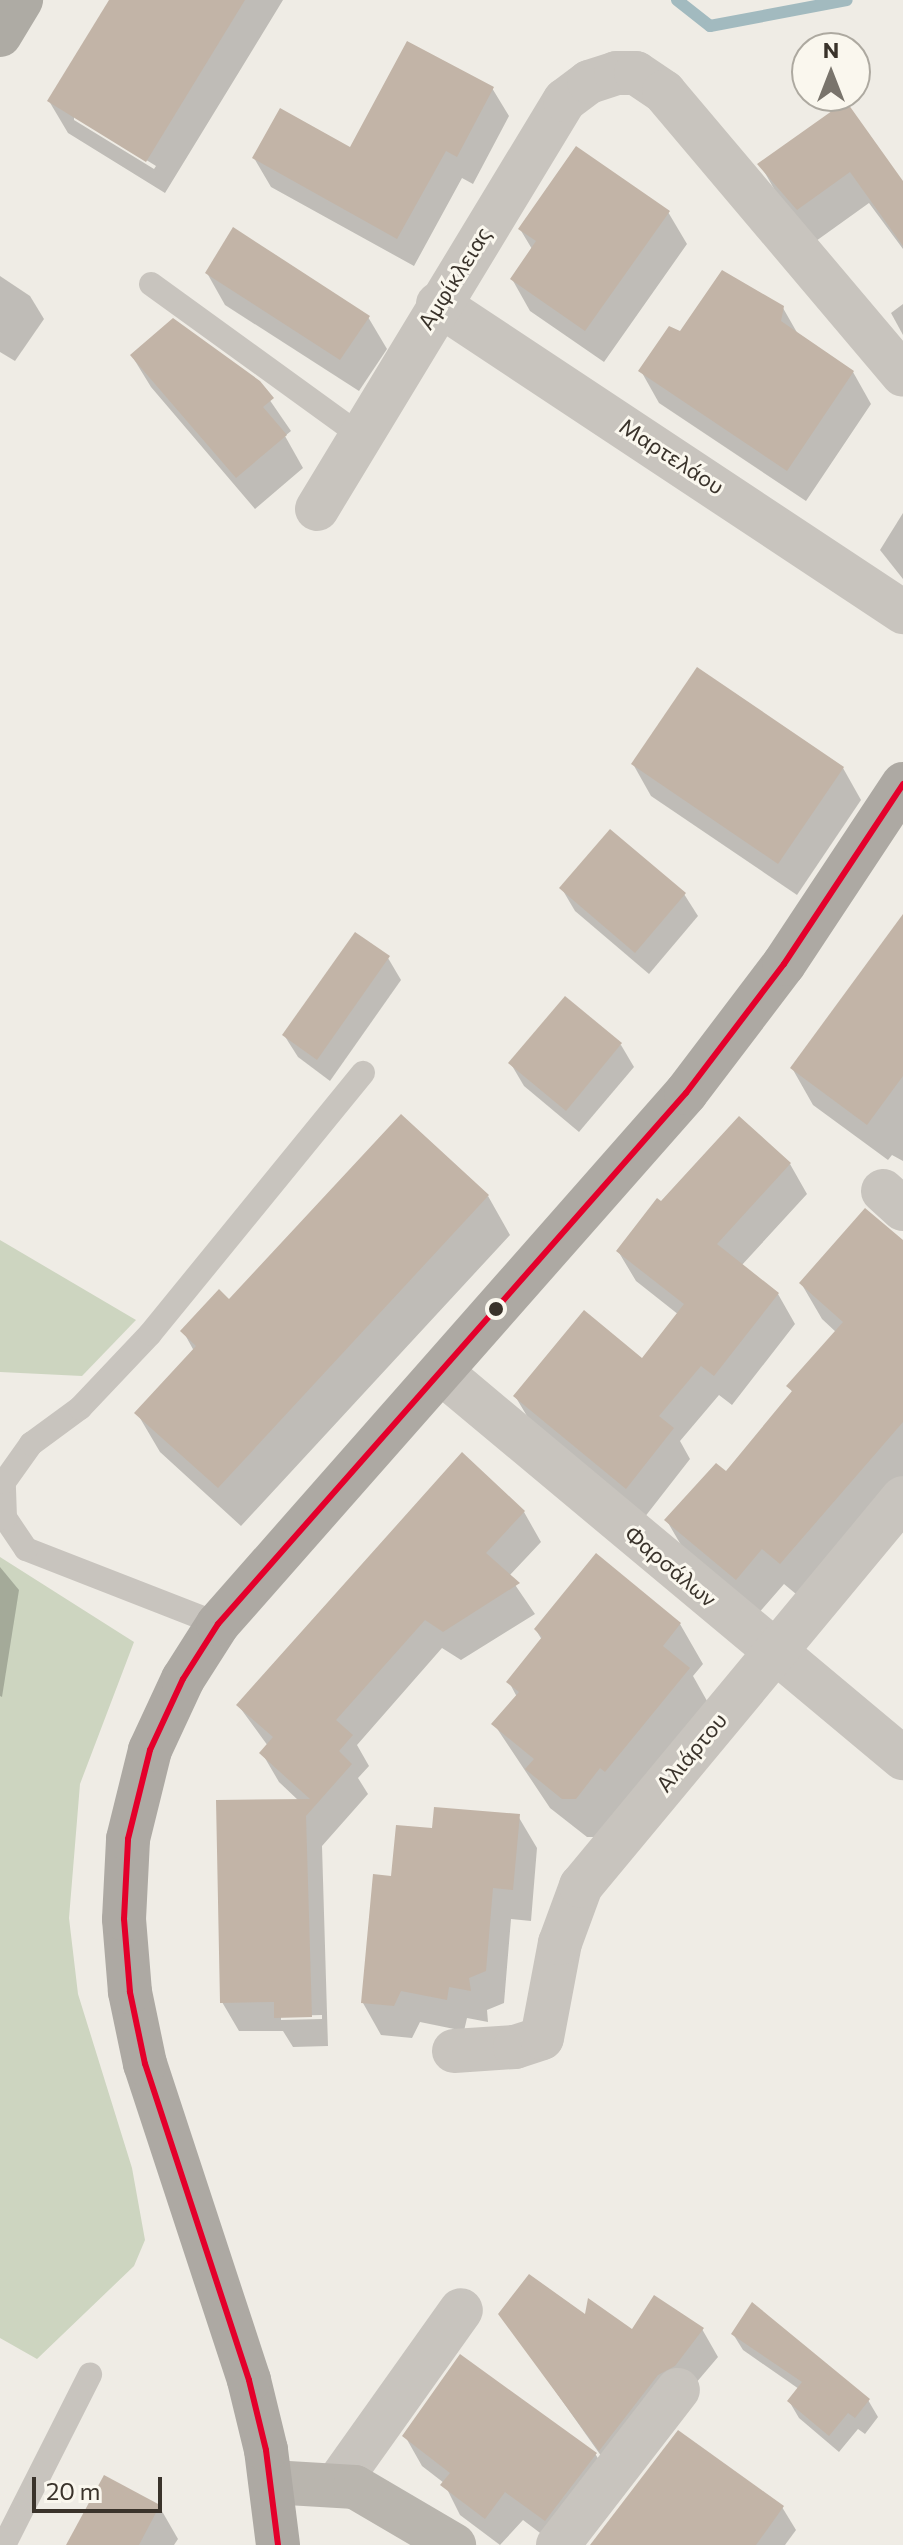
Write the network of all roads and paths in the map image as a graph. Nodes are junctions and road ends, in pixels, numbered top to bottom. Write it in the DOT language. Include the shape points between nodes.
graph roads {
  1 [pos="21,0"];
  2 [pos="0,35"];
  3 [pos="151,284"];
  4 [pos="438,304"];
  5 [pos="903,375"];
  6 [pos="358,434"];
  7 [pos="317,509"];
  8 [pos="903,612"];
  9 [pos="903,784"];
  10 [pos="363,1073"];
  11 [pos="442,1373"];
  12 [pos="903,1498"];
  13 [pos="218,1624"];
  14 [pos="774,1653"];
  15 [pos="903,1758"];
  16 [pos="454,2051"];
  17 [pos="461,2310"];
  18 [pos="90,2375"];
  19 [pos="678,2390"];
  20 [pos="271,2482"];
  21 [pos="338,2483"];
  22 [pos="4,2545"];
  23 [pos="278,2545"];
  24 [pos="454,2545"];
  25 [pos="558,2545"];
  1 -- 2 [label="highway"];
  3 -- 6 [label="lane"];
  4 -- 5 [label="street, Αμφίκλειας" via="565,100 589,82 636,73 664,92"];
  4 -- 6 [label="street, Αμφίκλειας"];
  4 -- 8 [label="street, Μαρτελάου"];
  6 -- 7 [label="street, Αμφίκλειας"];
  9 -- 11 [label="main road" via="793,952 686,1093"];
  10 -- 13 [label="lane" via="150,1334 80,1408 31,1444 4,1482 5,1518 26,1549"];
  11 -- 13 [label="main road"];
  11 -- 14 [label="street, Φαρσάλων"];
  12 -- 14 [label="street, Αλιάρτου"];
  13 -- 20 [label="main road" via="183,1679 150,1750 128,1839 124,1919 141,2049 237,2338"];
  14 -- 15 [label="street, Φαρσάλων"];
  14 -- 16 [label="street, Αλιάρτου" via="581,1886 560,1943 542,2038 515,2047"];
  17 -- 21 [label="street"];
  18 -- 22 [label="lane"];
  19 -- 25 [label="street"];
  20 -- 21 [label="street"];
  20 -- 23 [label="main road"];
  21 -- 24 [label="street" via="384,2500"];
}
